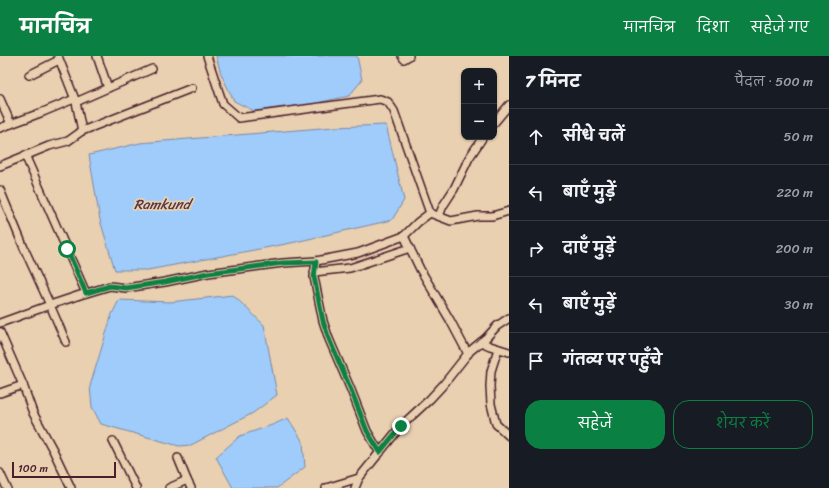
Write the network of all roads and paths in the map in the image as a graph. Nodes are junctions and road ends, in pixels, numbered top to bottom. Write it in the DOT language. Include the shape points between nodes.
graph roads {
  1 [pos="98,56"];
  2 [pos="207,56"];
  3 [pos="402,56"];
  4 [pos="409,56"];
  5 [pos="58,58"];
  6 [pos="152,69"];
  7 [pos="29,75"];
  8 [pos="108,88"];
  9 [pos="192,88"];
  10 [pos="0,99"];
  11 [pos="75,100"];
  12 [pos="509,105"];
  13 [pos="497,119"];
  14 [pos="11,124"];
  15 [pos="0,128"];
  16 [pos="82,131"];
  17 [pos="481,140"];
  18 [pos="25,155"];
  19 [pos="0,166"];
  20 [pos="0,190"];
  21 [pos="509,211"];
  22 [pos="430,213"];
  23 [pos="439,216"];
  24 [pos="404,236"];
  25 [pos="410,248"];
  26 [pos="316,262"];
  27 [pos="314,272"];
  28 [pos="86,293"];
  29 [pos="50,305"];
  30 [pos="509,318"];
  31 [pos="0,323"];
  32 [pos="0,332"];
  33 [pos="66,342"];
  34 [pos="481,342"];
  35 [pos="498,349"];
  36 [pos="509,352"];
  37 [pos="468,354"];
  38 [pos="23,385"];
  39 [pos="0,393"];
  40 [pos="509,436"];
  41 [pos="113,441"];
  42 [pos="380,452"];
  43 [pos="178,458"];
  44 [pos="0,473"];
  45 [pos="359,478"];
  46 [pos="188,480"];
  47 [pos="7,488"];
  48 [pos="71,488"];
  49 [pos="136,488"];
  50 [pos="169,488"];
  51 [pos="191,488"];
  52 [pos="326,488"];
  53 [pos="355,488"];
  1 -- 8 [label="street"];
  2 -- 22 [label="street" via="223,104 239,118 380,99 388,102 394,110"];
  3 -- 4 [label="street" via="404,59"];
  5 -- 7 [label="street"];
  5 -- 11 [label="street"];
  6 -- 8 [label="street"];
  8 -- 11 [label="street"];
  9 -- 16 [label="street"];
  10 -- 14 [label="street"];
  11 -- 14 [label="street"];
  11 -- 16 [label="street"];
  12 -- 13 [label="street"];
  14 -- 15 [label="street"];
  16 -- 18 [label="street" via="68,141"];
  17 -- 23 [label="street"];
  18 -- 19 [label="street"];
  18 -- 28 [label="street"];
  20 -- 29 [label="street"];
  21 -- 23 [label="street" via="492,216 451,220"];
  22 -- 23 [label="street"];
  22 -- 24 [label="street"];
  24 -- 25 [label="street"];
  24 -- 26 [label="street" via="358,253"];
  25 -- 27 [label="street" via="350,268"];
  25 -- 37 [label="street"];
  26 -- 27 [label="street"];
  26 -- 28 [label="street" via="283,263 208,273 126,288 110,286"];
  27 -- 42 [label="street" via="329,339 367,431"];
  28 -- 29 [label="street"];
  29 -- 31 [label="street"];
  29 -- 33 [label="street"];
  30 -- 34 [label="street"];
  32 -- 38 [label="street"];
  34 -- 35 [label="street"];
  34 -- 37 [label="street"];
  35 -- 36 [label="street"];
  35 -- 40 [label="street" via="491,371 490,404 496,424"];
  37 -- 42 [label="street" via="443,385 401,426"];
  38 -- 39 [label="street"];
  38 -- 48 [label="street" via="33,413"];
  41 -- 49 [label="street"];
  42 -- 45 [label="street"];
  43 -- 46 [label="street"];
  44 -- 47 [label="street"];
  45 -- 52 [label="street"];
  45 -- 53 [label="street"];
  46 -- 50 [label="street"];
  46 -- 51 [label="street"];
}
